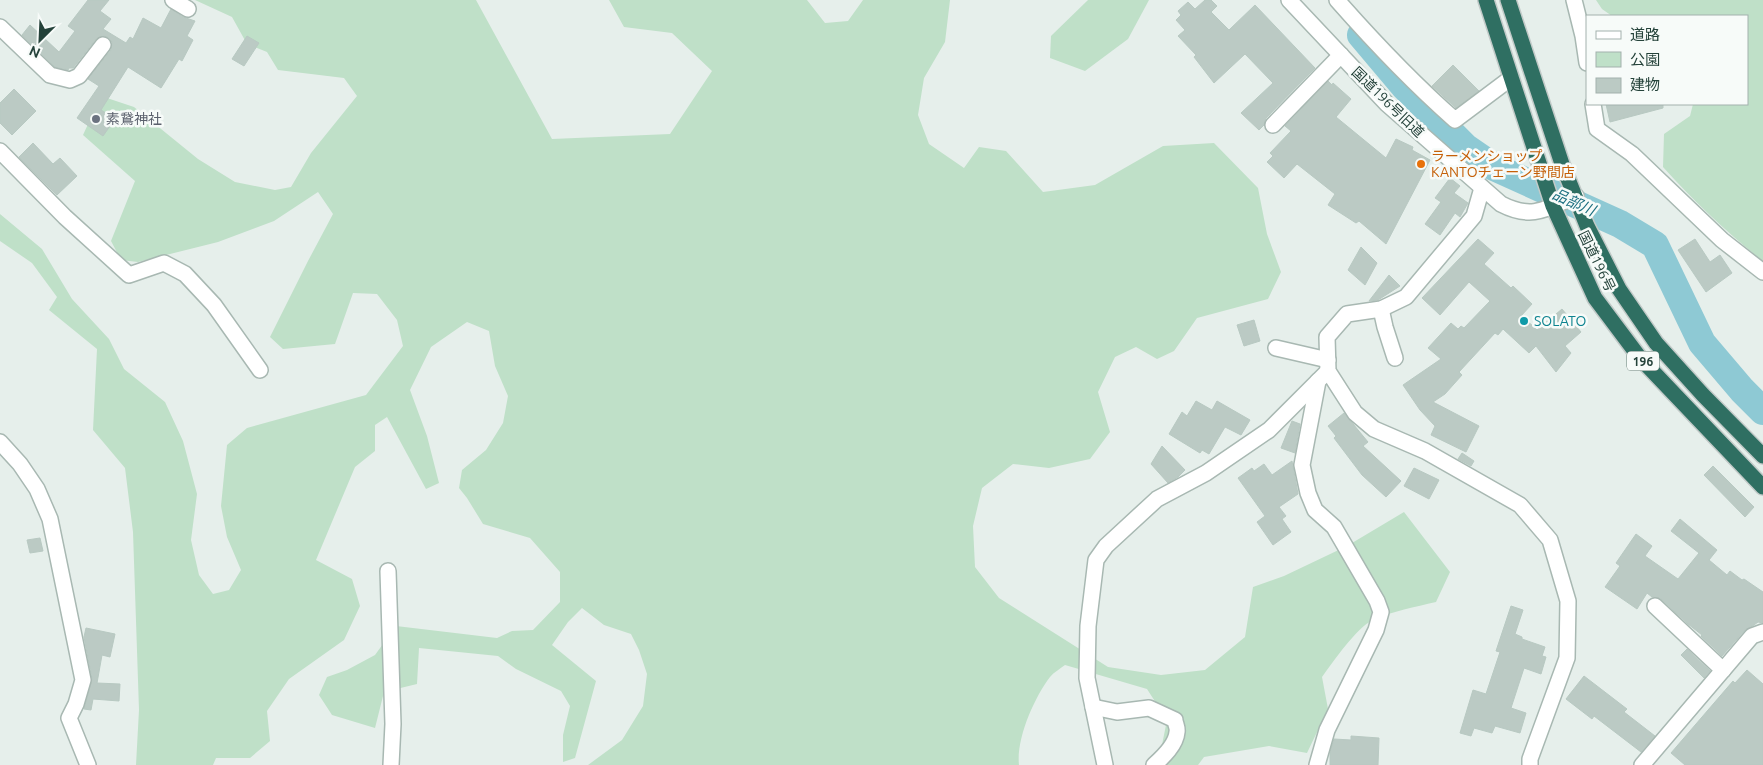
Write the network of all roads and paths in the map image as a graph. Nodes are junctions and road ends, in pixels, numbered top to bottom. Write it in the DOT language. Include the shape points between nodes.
graph roads {
  1 [pos="172,0"];
  2 [pos="1289,0"];
  3 [pos="1337,0"];
  4 [pos="1486,0"];
  5 [pos="1508,0"];
  6 [pos="1574,0"];
  7 [pos="188,9"];
  8 [pos="0,27"];
  9 [pos="103,45"];
  10 [pos="1341,55"];
  11 [pos="1586,56"];
  12 [pos="1511,78"];
  13 [pos="1593,105"];
  14 [pos="1273,125"];
  15 [pos="0,151"];
  16 [pos="1482,188"];
  17 [pos="1576,196"];
  18 [pos="1552,209"];
  19 [pos="1763,272"];
  20 [pos="1381,309"];
  21 [pos="1276,348"];
  22 [pos="1395,358"];
  23 [pos="260,370"];
  24 [pos="1324,371"];
  25 [pos="0,442"];
  26 [pos="1763,456"];
  27 [pos="1763,487"];
  28 [pos="388,571"];
  29 [pos="1655,606"];
  30 [pos="1763,632"];
  31 [pos="1723,670"];
  32 [pos="1093,707"];
  33 [pos="88,765"];
  34 [pos="391,765"];
  35 [pos="1105,765"];
  36 [pos="1154,765"];
  37 [pos="1318,765"];
  38 [pos="1530,765"];
  39 [pos="1642,765"];
  1 -- 7 [label="street"];
  2 -- 10 [label="street, 国道196号旧道"];
  3 -- 12 [label="street" via="1420,90 1454,120"];
  4 -- 12 [label="highway, 国道196号 / 196"];
  5 -- 17 [label="highway, 国道196号 / 196" via="1567,178"];
  6 -- 11 [label="street"];
  8 -- 9 [label="street" via="50,75 70,80 79,76"];
  10 -- 14 [label="street"];
  10 -- 16 [label="street, 国道196号旧道" via="1387,104"];
  12 -- 18 [label="highway, 国道196号 / 196"];
  13 -- 19 [label="street" via="1597,129 1632,154 1722,240"];
  15 -- 23 [label="street" via="65,217 129,275 164,263 185,274 214,305"];
  16 -- 18 [label="street, 国道196号旧道" via="1513,210 1524,213"];
  16 -- 20 [label="street" via="1474,216 1406,297"];
  17 -- 18 [label="street, 国道196号旧道"];
  17 -- 26 [label="highway, 国道196号 / 196" via="1586,226 1619,289 1656,343"];
  18 -- 27 [label="highway, 国道196号 / 196" via="1595,298 1640,358"];
  20 -- 22 [label="street"];
  20 -- 24 [label="street" via="1347,314 1328,337"];
  21 -- 24 [label="street"];
  24 -- 32 [label="street" via="1269,430 1206,473 1157,500 1106,546 1096,560 1088,626 1087,678"];
  24 -- 37 [label="street" via="1302,465 1308,493 1315,510 1334,527 1381,612 1376,630 1326,730"];
  24 -- 38 [label="street" via="1355,413 1374,429 1424,451 1520,505 1550,540 1568,601 1566,658"];
  25 -- 33 [label="street" via="37,489 50,519 83,680 69,718"];
  28 -- 34 [label="street" via="393,724"];
  29 -- 31 [label="street"];
  30 -- 31 [label="street" via="1752,636"];
  31 -- 39 [label="street"];
  32 -- 35 [label="street"];
  32 -- 36 [label="street" via="1117,712 1149,708 1174,720 1177,732 1173,744"];
}
